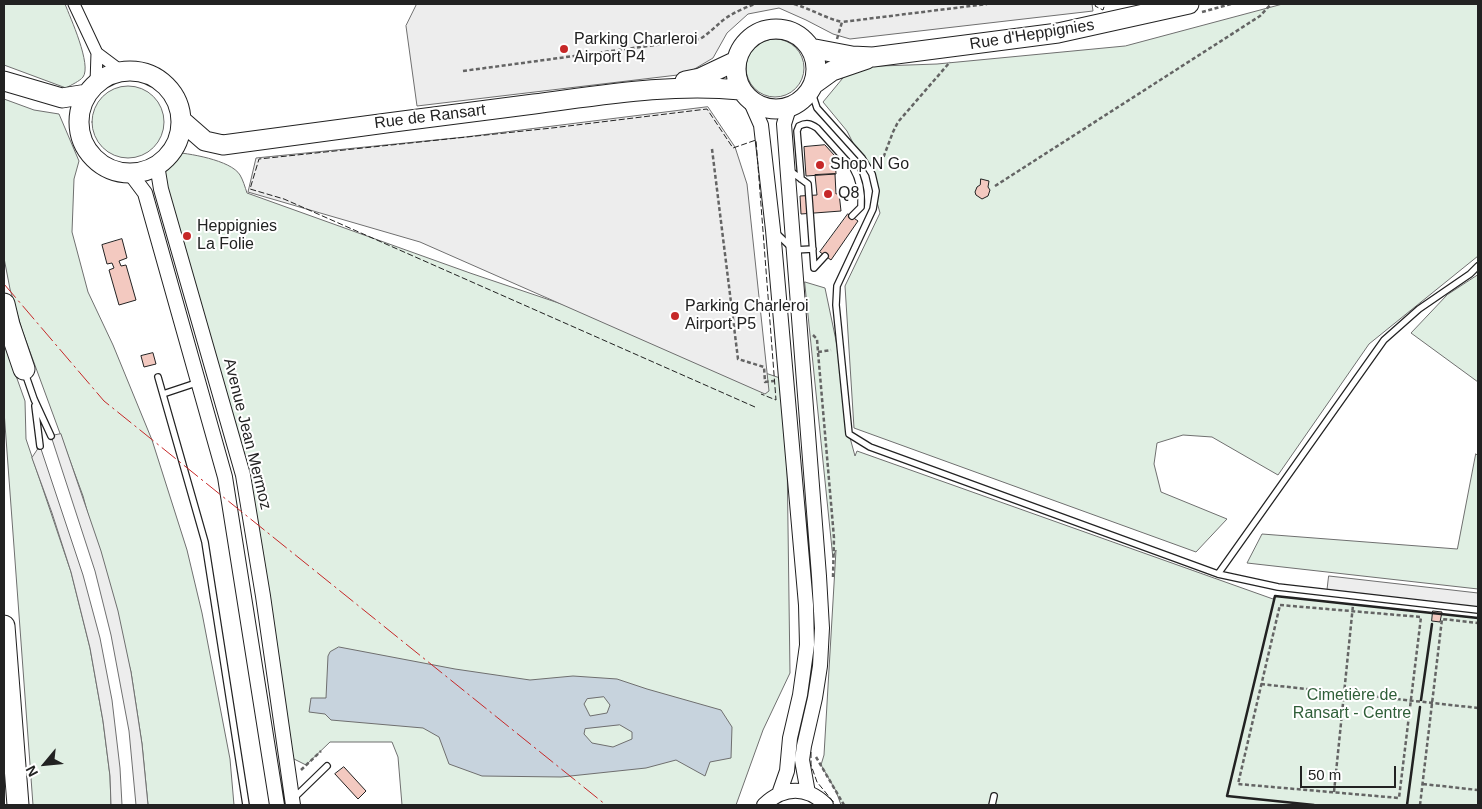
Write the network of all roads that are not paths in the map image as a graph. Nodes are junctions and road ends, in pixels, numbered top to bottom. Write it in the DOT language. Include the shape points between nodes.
graph roads {
  1 [pos="74,4"];
  2 [pos="1194,8"];
  3 [pos="810,48"];
  4 [pos="97,53"];
  5 [pos="873,57"];
  6 [pos="736,61"];
  7 [pos="122,71"];
  8 [pos="4,81"];
  9 [pos="812,87"];
  10 [pos="92,89"];
  11 [pos="655,89"];
  12 [pos="745,95"];
  13 [pos="56,96"];
  14 [pos="789,108"];
  15 [pos="181,120"];
  16 [pos="79,122"];
  17 [pos="205,141"];
  18 [pos="171,152"];
  19 [pos="157,165"];
  20 [pos="788,169"];
  21 [pos="130,173"];
  22 [pos="801,179"];
  23 [pos="852,216"];
  24 [pos="773,230"];
  25 [pos="813,248"];
  26 [pos="794,250"];
  27 [pos="825,256"];
  28 [pos="1478,266"];
  29 [pos="4,304"];
  30 [pos="24,369"];
  31 [pos="158,377"];
  32 [pos="199,382"];
  33 [pos="163,394"];
  34 [pos="34,399"];
  35 [pos="51,436"];
  36 [pos="40,446"];
  37 [pos="1218,574"];
  38 [pos="1478,610"];
  39 [pos="4,626"];
  40 [pos="327,766"];
  41 [pos="808,793"];
  42 [pos="779,794"];
  43 [pos="994,796"];
  44 [pos="292,802"];
  45 [pos="18,805"];
  46 [pos="246,805"];
  47 [pos="277,805"];
  48 [pos="764,805"];
  49 [pos="826,805"];
  50 [pos="992,805"];
  1 -- 4 [label="street"];
  2 -- 5 [label="main road, Rue d'Heppignies" via="1058,33"];
  3 -- 5 [label="main road, Rue d'Heppignies"];
  3 -- 6 [label="main road" via="801,38 776,28 750,38"];
  3 -- 9 [label="main road" via="816,72"];
  4 -- 7 [label="street"];
  4 -- 10 [label="street"];
  5 -- 9 [label="main road, Rue d'Heppignies" via="832,71"];
  6 -- 11 [label="main road, Rue de Ransart" via="700,78"];
  6 -- 12 [label="main road" via="736,75"];
  7 -- 10 [label="main road" via="108,76"];
  7 -- 15 [label="main road" via="136,71 162,82 172,93"];
  8 -- 13 [label="main road"];
  9 -- 14 [label="main road" via="801,101"];
  9 -- 37 [label="lane" via="817,108 862,158 872,174 876,191 873,209 837,286 836,305 849,434 870,447"];
  10 -- 13 [label="main road"];
  10 -- 16 [label="main road" via="81,107"];
  11 -- 12 [label="main road, Rue de Ransart" via="703,87"];
  11 -- 17 [label="main road, Rue de Ransart" via="223,145"];
  12 -- 14 [label="main road" via="761,107"];
  12 -- 24 [label="street" via="761,125"];
  13 -- 16 [label="main road"];
  14 -- 20 [label="street" via="784,124"];
  15 -- 17 [label="main road"];
  15 -- 18 [label="main road" via="179,135"];
  16 -- 21 [label="main road" via="82,138 94,158 114,170"];
  17 -- 18 [label="main road, Rue de Ransart"];
  18 -- 19 [label="main road"];
  19 -- 21 [label="main road"];
  19 -- 44 [label="street, Avenue Jean Mermoz" via="242,475"];
  20 -- 22 [label="lane"];
  20 -- 26 [label="street"];
  21 -- 32 [label="street, Avenue Jean Mermoz" via="145,193"];
  22 -- 23 [label="lane" via="797,131 800,126 811,124 857,176 861,207"];
  22 -- 25 [label="lane" via="808,184"];
  24 -- 26 [label="lane"];
  24 -- 42 [label="street" via="807,644 787,771"];
  25 -- 26 [label="lane"];
  25 -- 27 [label="lane" via="814,268"];
  26 -- 41 [label="street" via="822,628 820,666 802,760"];
  28 -- 37 [label="lane" via="1384,340"];
  29 -- 30 [label="highway"];
  30 -- 34 [label="lane"];
  31 -- 33 [label="lane"];
  32 -- 33 [label="lane"];
  32 -- 47 [label="street, Avenue Jean Mermoz" via="225,477"];
  33 -- 46 [label="lane" via="205,542"];
  34 -- 35 [label="lane"];
  34 -- 36 [label="lane"];
  37 -- 38 [label="lane" via="1278,587"];
  39 -- 45 [label="highway"];
  40 -- 44 [label="lane"];
  41 -- 42 [label="street" via="788,791"];
  41 -- 49 [label="street"];
  42 -- 48 [label="street"];
  43 -- 50 [label="lane"];
}
